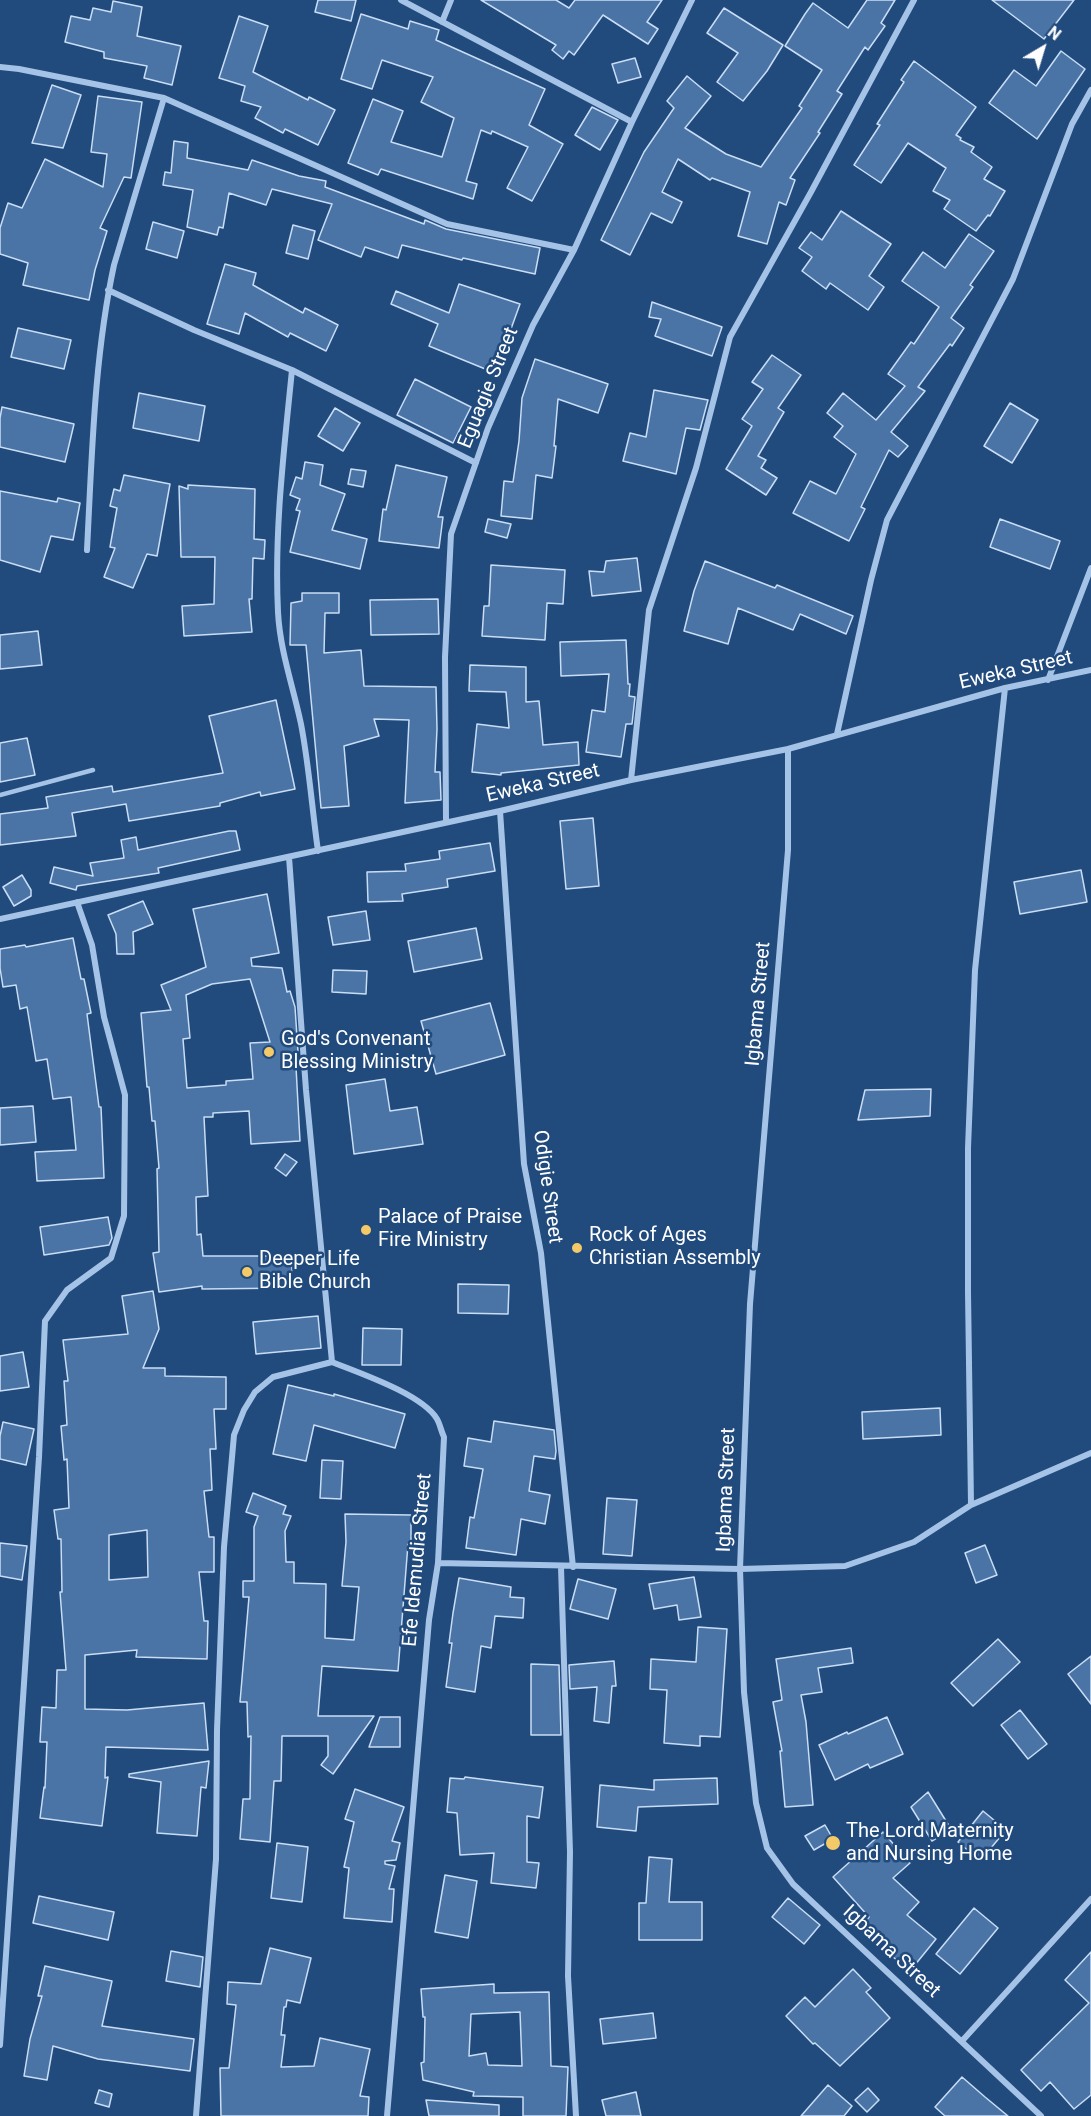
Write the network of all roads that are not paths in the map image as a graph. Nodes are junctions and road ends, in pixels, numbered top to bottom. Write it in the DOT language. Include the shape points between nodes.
graph roads {
  1 [pos="401,0"];
  2 [pos="451,0"];
  3 [pos="692,0"];
  4 [pos="914,0"];
  5 [pos="442,22"];
  6 [pos="0,68"];
  7 [pos="1091,90"];
  8 [pos="164,98"];
  9 [pos="632,122"];
  10 [pos="574,250"];
  11 [pos="108,290"];
  12 [pos="292,370"];
  13 [pos="476,464"];
  14 [pos="87,550"];
  15 [pos="1091,568"];
  16 [pos="1091,670"];
  17 [pos="1048,680"];
  18 [pos="1005,688"];
  19 [pos="837,734"];
  20 [pos="788,748"];
  21 [pos="93,770"];
  22 [pos="631,780"];
  23 [pos="0,795"];
  24 [pos="500,811"];
  25 [pos="446,822"];
  26 [pos="318,850"];
  27 [pos="289,857"];
  28 [pos="77,902"];
  29 [pos="0,919"];
  30 [pos="332,1362"];
  31 [pos="1091,1453"];
  32 [pos="971,1505"];
  33 [pos="438,1563"];
  34 [pos="561,1567"];
  35 [pos="573,1567"];
  36 [pos="740,1569"];
  37 [pos="1091,1899"];
  38 [pos="962,2041"];
  39 [pos="0,2045"];
  40 [pos="196,2116"];
  41 [pos="387,2116"];
  42 [pos="576,2116"];
  43 [pos="1041,2116"];
  1 -- 5 [label="street"];
  2 -- 5 [label="street"];
  3 -- 9 [label="street, Eguagie Street"];
  4 -- 22 [label="street" via="730,337 696,468 649,610"];
  5 -- 9 [label="street"];
  6 -- 8 [label="street"];
  7 -- 19 [label="street" via="1072,124 1013,279 887,520"];
  8 -- 10 [label="street" via="447,224"];
  8 -- 11 [label="street"];
  9 -- 10 [label="street, Eguagie Street"];
  10 -- 13 [label="street, Eguagie Street" via="533,325"];
  11 -- 12 [label="street"];
  11 -- 14 [label="street" via="101,338"];
  12 -- 13 [label="street"];
  12 -- 26 [label="street" via="277,559 278,614 286,671 301,724"];
  13 -- 25 [label="street, Eguagie Street" via="451,534 445,657"];
  15 -- 17 [label="street"];
  16 -- 17 [label="street, Eweka Street"];
  17 -- 18 [label="street, Eweka Street"];
  18 -- 19 [label="street, Eweka Street"];
  18 -- 32 [label="street" via="975,970 968,1148"];
  19 -- 20 [label="street, Eweka Street"];
  20 -- 22 [label="street, Eweka Street"];
  20 -- 36 [label="street, Igbama Street" via="788,850 750,1304"];
  21 -- 23 [label="lane"];
  22 -- 24 [label="street, Eweka Street"];
  24 -- 25 [label="street, Eweka Street"];
  24 -- 35 [label="street, Odigie Street" via="524,1164 541,1253"];
  25 -- 26 [label="street, Eweka Street"];
  26 -- 27 [label="street, Eweka Street"];
  27 -- 28 [label="street, Eweka Street"];
  27 -- 30 [label="street"];
  28 -- 29 [label="street, Eweka Street"];
  28 -- 39 [label="street" via="92,945 104,1017 125,1095 124,1216 111,1257 67,1290 45,1321"];
  30 -- 33 [label="street, Efe Idemudia Street" via="412,1397 436,1418 444,1437"];
  30 -- 40 [label="street" via="273,1377 255,1392 234,1435 224,1558 216,1859"];
  31 -- 32 [label="street"];
  32 -- 36 [label="street" via="914,1542 845,1566"];
  33 -- 34 [label="street"];
  33 -- 41 [label="street, Efe Idemudia Street" via="429,1620"];
  34 -- 35 [label="street"];
  34 -- 42 [label="street" via="570,1852 568,1976"];
  35 -- 36 [label="street"];
  36 -- 38 [label="street, Igbama Street" via="744,1692 756,1803 767,1848 793,1884"];
  37 -- 38 [label="street"];
  38 -- 43 [label="street, Igbama Street"];
}
